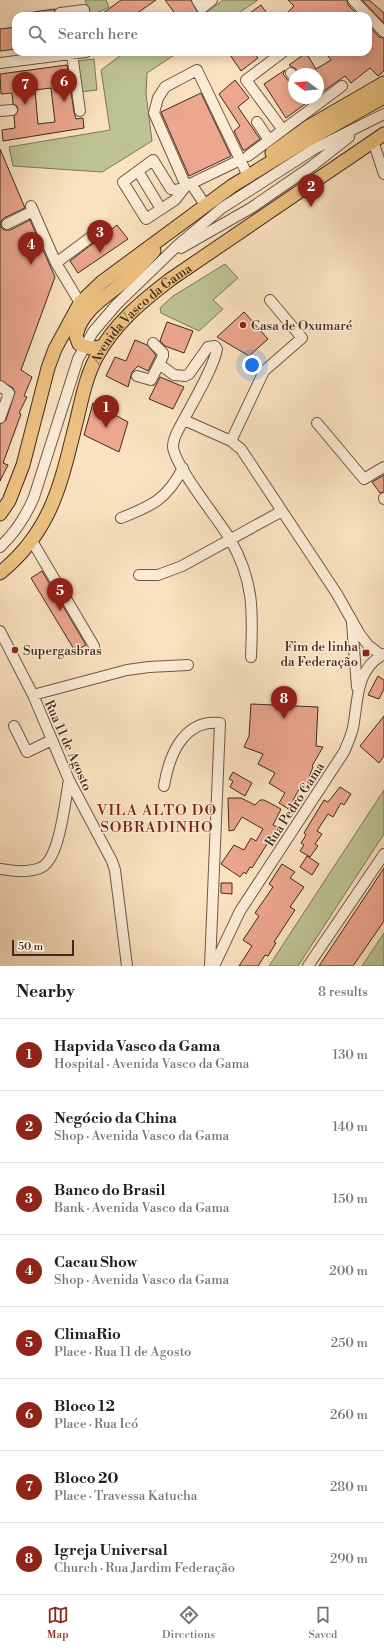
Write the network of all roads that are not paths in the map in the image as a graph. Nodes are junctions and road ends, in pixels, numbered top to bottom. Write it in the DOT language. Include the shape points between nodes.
graph roads {
  1 [pos="197,0"];
  2 [pos="212,0"];
  3 [pos="353,0"];
  4 [pos="68,12"];
  5 [pos="84,12"];
  6 [pos="365,12"];
  7 [pos="372,20"];
  8 [pos="384,32"];
  9 [pos="40,56"];
  10 [pos="72,56"];
  11 [pos="278,56"];
  12 [pos="0,63"];
  13 [pos="384,83"];
  14 [pos="342,86"];
  15 [pos="384,96"];
  16 [pos="324,97"];
  17 [pos="313,104"];
  18 [pos="320,104"];
  19 [pos="12,110"];
  20 [pos="0,111"];
  21 [pos="80,111"];
  22 [pos="328,114"];
  23 [pos="381,116"];
  24 [pos="257,122"];
  25 [pos="283,130"];
  26 [pos="384,134"];
  27 [pos="269,140"];
  28 [pos="373,141"];
  29 [pos="244,158"];
  30 [pos="138,171"];
  31 [pos="247,174"];
  32 [pos="384,174"];
  33 [pos="188,185"];
  34 [pos="232,186"];
  35 [pos="206,206"];
  36 [pos="161,209"];
  37 [pos="6,224"];
  38 [pos="103,228"];
  39 [pos="170,233"];
  40 [pos="160,262"];
  41 [pos="56,263"];
  42 [pos="270,300"];
  43 [pos="80,303"];
  44 [pos="153,343"];
  45 [pos="84,347"];
  46 [pos="102,348"];
  47 [pos="159,364"];
  48 [pos="137,376"];
  49 [pos="0,386"];
  50 [pos="0,418"];
  51 [pos="184,420"];
  52 [pos="317,423"];
  53 [pos="231,441"];
  54 [pos="384,467"];
  55 [pos="182,468"];
  56 [pos="282,511"];
  57 [pos="0,514"];
  58 [pos="121,518"];
  59 [pos="231,540"];
  60 [pos="32,542"];
  61 [pos="0,547"];
  62 [pos="0,573"];
  63 [pos="138,575"];
  64 [pos="352,621"];
  65 [pos="0,631"];
  66 [pos="94,646"];
  67 [pos="382,655"];
  68 [pos="252,657"];
  69 [pos="188,665"];
  70 [pos="358,691"];
  71 [pos="32,695"];
  72 [pos="14,726"];
  73 [pos="52,740"];
  74 [pos="69,780"];
  75 [pos="164,786"];
  76 [pos="384,854"];
  77 [pos="0,869"];
  78 [pos="127,966"];
  79 [pos="210,966"];
  80 [pos="214,966"];
  81 [pos="308,966"];
  1 -- 2 [label="street" via="202,8"];
  3 -- 6 [label="street"];
  4 -- 5 [label="street"];
  7 -- 8 [label="street"];
  9 -- 12 [label="street"];
  10 -- 21 [label="street"];
  11 -- 25 [label="street" via="246,80"];
  13 -- 22 [label="main road"];
  14 -- 16 [label="street"];
  15 -- 34 [label="main road"];
  17 -- 25 [label="street"];
  18 -- 22 [label="street"];
  19 -- 20 [label="street"];
  22 -- 31 [label="main road" via="289,140"];
  23 -- 40 [label="street" via="250,208"];
  23 -- 40 [label="street" via="314,149 242,195 202,224"];
  24 -- 27 [label="street"];
  25 -- 27 [label="street"];
  26 -- 28 [label="main road, Avenida Vasco da Gama"];
  27 -- 29 [label="street"];
  28 -- 32 [label="street"];
  28 -- 46 [label="main road, Avenida Vasco da Gama" via="152,294 128,314"];
  29 -- 31 [label="street"];
  29 -- 33 [label="street"];
  29 -- 33 [label="street" via="197,70 165,87 154,113"];
  30 -- 33 [label="street" via="153,160 172,189 177,190"];
  30 -- 36 [label="street"];
  30 -- 36 [label="street" via="123,182 146,219"];
  31 -- 34 [label="main road"];
  33 -- 35 [label="street"];
  33 -- 36 [label="street" via="175,200"];
  34 -- 35 [label="main road"];
  35 -- 39 [label="main road"];
  37 -- 41 [label="street" via="32,208"];
  38 -- 41 [label="street"];
  39 -- 43 [label="main road" via="102,282"];
  39 -- 45 [label="main road" via="141,266 103,298 80,323 76,336 79,344"];
  40 -- 45 [label="street" via="117,304"];
  41 -- 43 [label="street"];
  42 -- 53 [label="street" via="302,338 264,371"];
  43 -- 57 [label="main road" via="55,349 23,465 9,501"];
  44 -- 47 [label="street" via="163,353"];
  45 -- 46 [label="main road"];
  45 -- 61 [label="street" via="71,376 34,497 17,528"];
  46 -- 60 [label="main road, Avenida Vasco da Gama" via="87,382 54,500 48,516"];
  47 -- 48 [label="street" via="151,380"];
  47 -- 51 [label="street" via="174,375 185,376 208,347 216,348"];
  49 -- 50 [label="street" via="9,393"];
  51 -- 53 [label="street"];
  51 -- 55 [label="street" via="174,438 173,448"];
  52 -- 54 [label="street" via="364,479"];
  53 -- 56 [label="street" via="248,459"];
  55 -- 58 [label="street" via="175,483 161,499"];
  55 -- 59 [label="street"];
  56 -- 59 [label="street"];
  56 -- 64 [label="street"];
  59 -- 63 [label="street" via="170,572"];
  59 -- 68 [label="street" via="251,588"];
  60 -- 62 [label="main road, Avenida Vasco da Gama"];
  60 -- 66 [label="street"];
  64 -- 67 [label="street" via="363,640"];
  64 -- 70 [label="street"];
  65 -- 71 [label="street, Rua 11 de Agosto"];
  67 -- 70 [label="street, Rua Pedro Gama" via="366,672"];
  69 -- 71 [label="street" via="149,666 127,670"];
  70 -- 80 [label="street, Rua Pedro Gama" via="353,730 344,752 240,911"];
  71 -- 73 [label="street, Rua 11 de Agosto"];
  72 -- 73 [label="street" via="27,752"];
  73 -- 74 [label="street, Rua 11 de Agosto"];
  74 -- 77 [label="street" via="55,850 48,863 31,871"];
  74 -- 78 [label="street, Rua 11 de Agosto" via="115,870"];
  75 -- 79 [label="street" via="170,761 182,738 204,724 220,723"];
  76 -- 81 [label="street"];
}
